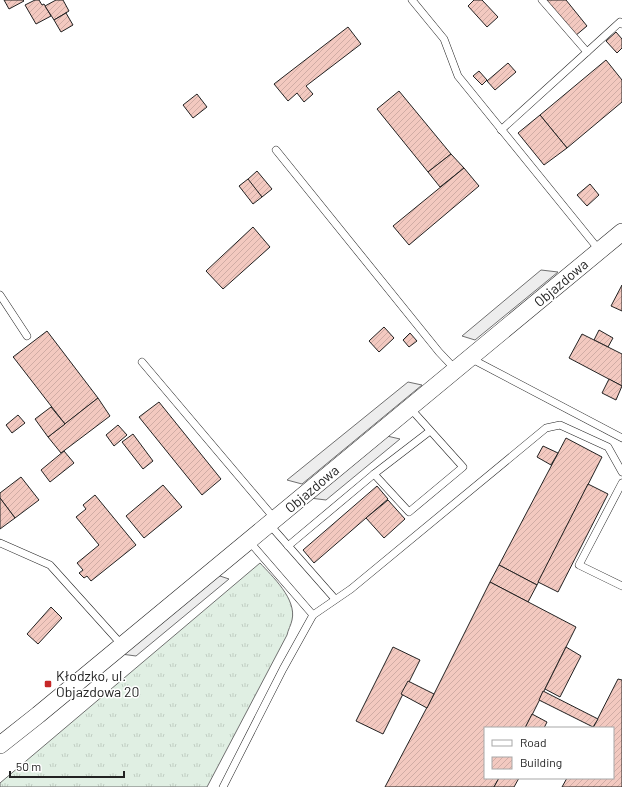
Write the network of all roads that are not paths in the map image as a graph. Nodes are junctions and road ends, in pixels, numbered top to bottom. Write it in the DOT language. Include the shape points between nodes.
graph roads {
  1 [pos="412,0"];
  2 [pos="542,0"];
  3 [pos="622,24"];
  4 [pos="586,52"];
  5 [pos="501,130"];
  6 [pos="276,150"];
  7 [pos="622,232"];
  8 [pos="600,251"];
  9 [pos="0,295"];
  10 [pos="27,336"];
  11 [pos="470,358"];
  12 [pos="142,362"];
  13 [pos="456,370"];
  14 [pos="409,408"];
  15 [pos="430,430"];
  16 [pos="622,438"];
  17 [pos="622,472"];
  18 [pos="374,474"];
  19 [pos="622,482"];
  20 [pos="272,521"];
  21 [pos="248,541"];
  22 [pos="0,543"];
  23 [pos="288,546"];
  24 [pos="622,586"];
  25 [pos="335,600"];
  26 [pos="314,615"];
  27 [pos="122,645"];
  28 [pos="0,744"];
  29 [pos="223,787"];
  1 -- 5 [label="lane" via="444,39 458,76"];
  2 -- 4 [label="lane"];
  3 -- 4 [label="lane" via="620,22"];
  4 -- 5 [label="lane"];
  5 -- 8 [label="lane"];
  6 -- 13 [label="lane"];
  7 -- 8 [label="street, Objazdowa"];
  8 -- 11 [label="street, Objazdowa"];
  9 -- 10 [label="lane"];
  11 -- 13 [label="street, Objazdowa"];
  11 -- 16 [label="lane"];
  12 -- 20 [label="lane"];
  13 -- 14 [label="street, Objazdowa"];
  14 -- 15 [label="lane"];
  14 -- 20 [label="street, Objazdowa"];
  15 -- 18 [label="lane"];
  15 -- 18 [label="lane" via="463,467 409,512"];
  17 -- 25 [label="lane" via="608,447 560,425 546,428"];
  18 -- 23 [label="lane"];
  19 -- 24 [label="lane" via="579,566"];
  20 -- 21 [label="street, Objazdowa"];
  20 -- 23 [label="lane"];
  21 -- 26 [label="lane"];
  21 -- 27 [label="street, Objazdowa"];
  22 -- 27 [label="lane" via="50,565"];
  23 -- 25 [label="lane"];
  25 -- 26 [label="lane"];
  26 -- 29 [label="lane"];
  27 -- 28 [label="street, Objazdowa"];
}
